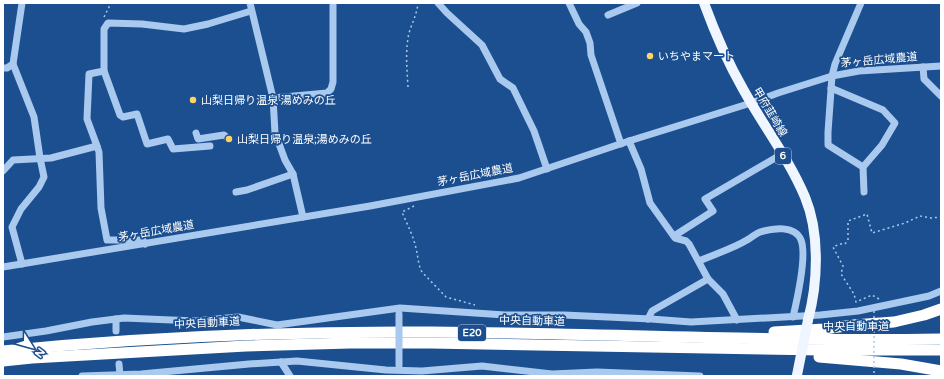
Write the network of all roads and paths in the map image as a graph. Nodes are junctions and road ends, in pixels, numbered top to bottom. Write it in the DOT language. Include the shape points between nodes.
graph roads {
  1 [pos="22,3"];
  2 [pos="111,3"];
  3 [pos="250,3"];
  4 [pos="333,3"];
  5 [pos="418,3"];
  6 [pos="438,3"];
  7 [pos="569,3"];
  8 [pos="637,3"];
  9 [pos="704,3"];
  10 [pos="861,3"];
  11 [pos="251,11"];
  12 [pos="608,15"];
  13 [pos="104,29"];
  14 [pos="13,64"];
  15 [pos="941,66"];
  16 [pos="923,67"];
  17 [pos="3,68"];
  18 [pos="104,71"];
  19 [pos="832,76"];
  20 [pos="408,87"];
  21 [pos="831,88"];
  22 [pos="941,96"];
  23 [pos="273,98"];
  24 [pos="751,103"];
  25 [pos="196,133"];
  26 [pos="229,139"];
  27 [pos="629,141"];
  28 [pos="621,144"];
  29 [pos="97,146"];
  30 [pos="210,146"];
  31 [pos="782,154"];
  32 [pos="40,158"];
  33 [pos="863,167"];
  34 [pos="547,169"];
  35 [pos="3,171"];
  36 [pos="293,174"];
  37 [pos="236,192"];
  38 [pos="864,192"];
  39 [pos="413,198"];
  40 [pos="302,217"];
  41 [pos="941,217"];
  42 [pos="674,236"];
  43 [pos="145,244"];
  44 [pos="802,245"];
  45 [pos="815,246"];
  46 [pos="699,261"];
  47 [pos="22,264"];
  48 [pos="3,267"];
  49 [pos="708,280"];
  50 [pos="941,292"];
  51 [pos="879,299"];
  52 [pos="941,309"];
  53 [pos="400,311"];
  54 [pos="874,311"];
  55 [pos="482,313"];
  56 [pos="793,317"];
  57 [pos="809,318"];
  58 [pos="116,319"];
  59 [pos="648,319"];
  60 [pos="737,320"];
  61 [pos="116,331"];
  62 [pos="3,337"];
  63 [pos="678,337"];
  64 [pos="941,339"];
  65 [pos="719,349"];
  66 [pos="941,350"];
  67 [pos="3,351"];
  68 [pos="3,362"];
  69 [pos="280,362"];
  70 [pos="119,364"];
  71 [pos="398,368"];
  72 [pos="513,369"];
  73 [pos="941,371"];
  74 [pos="120,375"];
  75 [pos="553,375"];
  76 [pos="665,375"];
  77 [pos="797,375"];
  78 [pos="82,376"];
  79 [pos="90,376"];
  80 [pos="290,376"];
  81 [pos="507,376"];
  82 [pos="700,376"];
  83 [pos="874,376"];
  1 -- 14 [label="street"];
  2 -- 13 [label="path" via="104,16"];
  3 -- 11 [label="street"];
  4 -- 23 [label="street" via="331,89 327,93"];
  5 -- 20 [label="path" via="406,56"];
  6 -- 34 [label="street" via="482,45 500,79 512,88 534,131"];
  7 -- 28 [label="street" via="586,32 591,55"];
  8 -- 12 [label="street"];
  9 -- 24 [label="main road, 甲府韮崎線 / 6" via="724,54"];
  10 -- 19 [label="street"];
  11 -- 13 [label="street" via="184,29 108,23"];
  11 -- 23 [label="street"];
  13 -- 18 [label="street"];
  14 -- 17 [label="street"];
  14 -- 32 [label="street" via="34,117"];
  15 -- 16 [label="street, 茅ヶ岳広域農道"];
  16 -- 19 [label="street, 茅ヶ岳広域農道" via="859,71"];
  16 -- 22 [label="street" via="924,79"];
  18 -- 29 [label="street" via="88,74 87,119"];
  18 -- 30 [label="street" via="120,115 123,117 137,114 147,144 168,139 173,148"];
  19 -- 21 [label="street"];
  19 -- 24 [label="street, 茅ヶ岳広域農道"];
  21 -- 33 [label="street" via="828,145"];
  21 -- 33 [label="street" via="883,110 895,123 882,146"];
  23 -- 36 [label="street" via="275,133"];
  24 -- 27 [label="street, 茅ヶ岳広域農道"];
  24 -- 31 [label="main road, 甲府韮崎線 / 6"];
  25 -- 26 [label="street" via="198,139 224,134"];
  27 -- 28 [label="street, 茅ヶ岳広域農道"];
  27 -- 42 [label="street" via="641,168 650,203"];
  28 -- 34 [label="street, 茅ヶ岳広域農道"];
  29 -- 32 [label="street" via="51,158"];
  29 -- 43 [label="street" via="101,208 107,240 143,240"];
  31 -- 42 [label="street" via="705,199 713,211"];
  31 -- 45 [label="main road, 甲府韮崎線 / 6" via="806,199"];
  32 -- 35 [label="street" via="13,160"];
  32 -- 47 [label="street" via="44,177 40,187 21,209 12,227"];
  33 -- 38 [label="street"];
  34 -- 39 [label="street, 茅ヶ岳広域農道" via="512,180"];
  36 -- 37 [label="street"];
  36 -- 40 [label="street"];
  39 -- 40 [label="street, 茅ヶ岳広域農道"];
  39 -- 55 [label="path" via="414,206 402,212 411,231 422,272 446,297 478,306"];
  40 -- 43 [label="street, 茅ヶ岳広域農道"];
  41 -- 51 [label="path" via="920,216 872,233 867,214 848,221 848,240 845,244 833,246 843,266 841,274 854,294 856,302 872,295"];
  42 -- 46 [label="street" via="689,244"];
  43 -- 47 [label="street, 茅ヶ岳広域農道"];
  44 -- 45 [label="street"];
  44 -- 46 [label="street" via="798,235 791,230 758,232 747,241"];
  44 -- 56 [label="street" via="798,294"];
  45 -- 57 [label="main road, 甲府韮崎線 / 6" via="816,261"];
  46 -- 49 [label="street"];
  47 -- 48 [label="street, 茅ヶ岳広域農道"];
  49 -- 59 [label="street" via="652,311"];
  49 -- 60 [label="street" via="723,294"];
  50 -- 57 [label="street" via="858,311"];
  52 -- 63 [label="highway" via="894,322 824,329"];
  53 -- 55 [label="street"];
  53 -- 58 [label="street" via="374,310 277,325 238,317 195,321"];
  53 -- 71 [label="street, bridge"];
  54 -- 83 [label="path, bridge"];
  55 -- 59 [label="street"];
  56 -- 57 [label="street"];
  56 -- 60 [label="street"];
  57 -- 77 [label="main road, 甲府韮崎線 / 6, bridge"];
  58 -- 61 [label="street"];
  58 -- 62 [label="street"];
  59 -- 60 [label="street" via="691,322"];
  63 -- 64 [label="highway, 中央自動車道 / E20"];
  63 -- 67 [label="highway, 中央自動車道 / E20" via="431,332 254,334"];
  65 -- 66 [label="highway, E20"];
  65 -- 68 [label="highway, E20" via="350,343 246,346 32,358"];
  65 -- 73 [label="highway" via="900,364"];
  69 -- 71 [label="street" via="303,361"];
  69 -- 74 [label="street"];
  69 -- 80 [label="street"];
  70 -- 74 [label="street"];
  71 -- 72 [label="street" via="422,372 482,366"];
  72 -- 75 [label="street"];
  72 -- 81 [label="street"];
  74 -- 79 [label="street"];
  75 -- 76 [label="street" via="597,372"];
  76 -- 82 [label="street"];
  78 -- 79 [label="street"];
}
